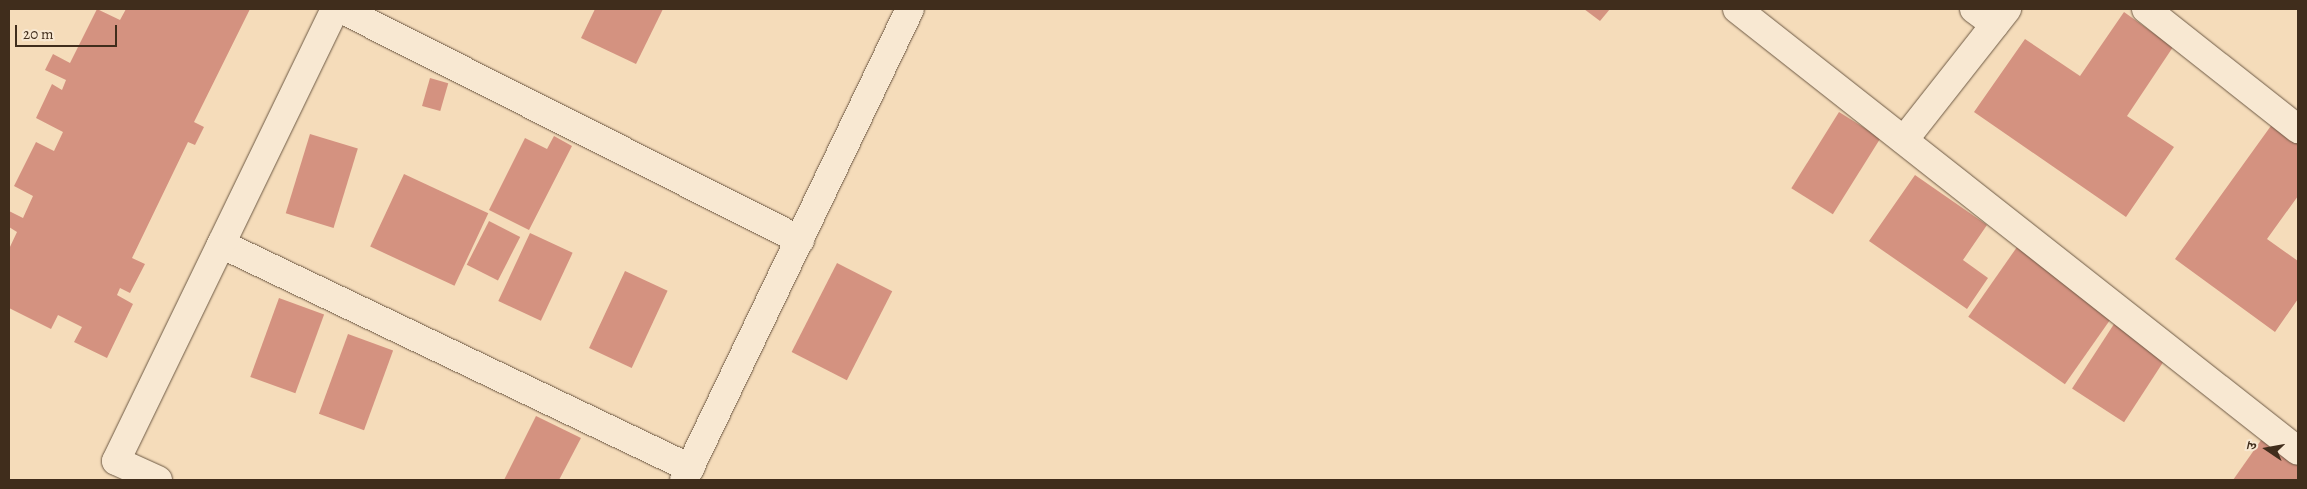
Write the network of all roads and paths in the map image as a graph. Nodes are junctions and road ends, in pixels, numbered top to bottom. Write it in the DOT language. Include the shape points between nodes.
graph roads {
  1 [pos="335,9"];
  2 [pos="341,9"];
  3 [pos="910,9"];
  4 [pos="1737,9"];
  5 [pos="2146,9"];
  6 [pos="1992,14"];
  7 [pos="2298,130"];
  8 [pos="1904,140"];
  9 [pos="800,240"];
  10 [pos="221,244"];
  11 [pos="2298,451"];
  12 [pos="687,474"];
  13 [pos="158,480"];
  1 -- 10 [label="street"];
  2 -- 9 [label="street"];
  3 -- 9 [label="street"];
  4 -- 8 [label="street"];
  5 -- 7 [label="street"];
  6 -- 8 [label="street"];
  8 -- 11 [label="street"];
  9 -- 12 [label="street"];
  10 -- 12 [label="street"];
  10 -- 13 [label="street" via="116,461"];
}
